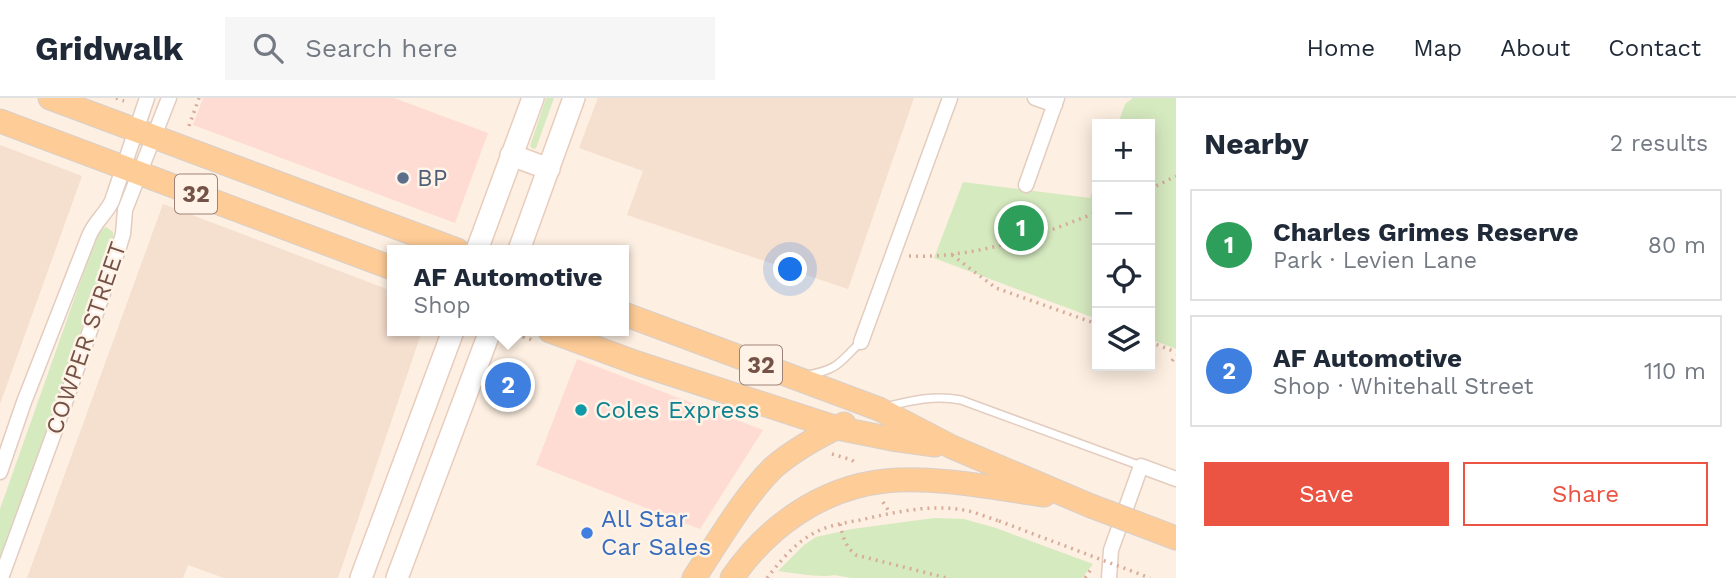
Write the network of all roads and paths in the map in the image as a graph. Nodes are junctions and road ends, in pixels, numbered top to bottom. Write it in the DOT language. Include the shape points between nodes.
graph roads {
  1 [pos="50,98"];
  2 [pos="116,98"];
  3 [pos="147,98"];
  4 [pos="169,98"];
  5 [pos="199,98"];
  6 [pos="533,98"];
  7 [pos="574,98"];
  8 [pos="950,98"];
  9 [pos="1035,98"];
  10 [pos="124,101"];
  11 [pos="1056,102"];
  12 [pos="0,121"];
  13 [pos="189,126"];
  14 [pos="145,133"];
  15 [pos="511,155"];
  16 [pos="549,169"];
  17 [pos="131,170"];
  18 [pos="1176,176"];
  19 [pos="1026,185"];
  20 [pos="1155,186"];
  21 [pos="1092,214"];
  22 [pos="444,245"];
  23 [pos="479,245"];
  24 [pos="521,245"];
  25 [pos="893,255"];
  26 [pos="951,255"];
  27 [pos="387,266"];
  28 [pos="629,316"];
  29 [pos="1092,322"];
  30 [pos="451,336"];
  31 [pos="488,336"];
  32 [pos="564,336"];
  33 [pos="861,342"];
  34 [pos="1155,344"];
  35 [pos="1176,353"];
  36 [pos="1171,361"];
  37 [pos="793,376"];
  38 [pos="879,409"];
  39 [pos="837,428"];
  40 [pos="952,447"];
  41 [pos="829,453"];
  42 [pos="1136,465"];
  43 [pos="862,470"];
  44 [pos="0,472"];
  45 [pos="1176,479"];
  46 [pos="887,488"];
  47 [pos="1082,503"];
  48 [pos="890,513"];
  49 [pos="840,524"];
  50 [pos="1176,538"];
  51 [pos="1,578"];
  52 [pos="361,578"];
  53 [pos="397,578"];
  54 [pos="694,578"];
  55 [pos="732,578"];
  56 [pos="766,578"];
  57 [pos="947,578"];
  58 [pos="1109,578"];
  59 [pos="1150,578"];
  1 -- 14 [label="main road, 32"];
  2 -- 10 [label="path"];
  3 -- 14 [label="street, COWPER STREET"];
  4 -- 14 [label="street, COWPER STREET"];
  5 -- 13 [label="path"];
  6 -- 15 [label="main road"];
  7 -- 16 [label="main road"];
  8 -- 25 [label="street"];
  9 -- 11 [label="street"];
  11 -- 19 [label="street"];
  12 -- 17 [label="main road, 32"];
  14 -- 17 [label="street, COWPER STREET"];
  14 -- 22 [label="main road, 32"];
  15 -- 16 [label="main road"];
  15 -- 23 [label="main road"];
  16 -- 24 [label="main road"];
  17 -- 27 [label="main road, 32"];
  17 -- 44 [label="street, COWPER STREET" via="89,236"];
  17 -- 51 [label="street, COWPER STREET" via="115,260"];
  18 -- 20 [label="path"];
  21 -- 26 [label="path" via="1027,237"];
  25 -- 26 [label="path"];
  25 -- 33 [label="street"];
  26 -- 29 [label="path" via="996,288"];
  28 -- 37 [label="main road, 32"];
  30 -- 52 [label="main road"];
  31 -- 53 [label="main road"];
  32 -- 39 [label="main road, 32"];
  33 -- 37 [label="lane" via="834,368"];
  34 -- 35 [label="path"];
  35 -- 36 [label="path"];
  37 -- 38 [label="main road, 32"];
  38 -- 39 [label="main road"];
  38 -- 40 [label="main road, 32"];
  38 -- 42 [label="lane" via="927,397 961,400"];
  39 -- 40 [label="main road, 32"];
  39 -- 54 [label="main road" via="773,469"];
  40 -- 47 [label="main road, 32"];
  41 -- 43 [label="path" via="852,460"];
  42 -- 45 [label="street"];
  42 -- 58 [label="street" via="1111,550"];
  46 -- 47 [label="main road" via="942,482"];
  46 -- 48 [label="path"];
  46 -- 55 [label="main road" via="871,483 852,488 797,512 762,541"];
  47 -- 50 [label="main road, 32, bridge"];
  48 -- 49 [label="path"];
  48 -- 59 [label="path, bridge" via="959,509"];
  49 -- 56 [label="path" via="803,540"];
  49 -- 57 [label="path" via="848,548 856,555"];
}
